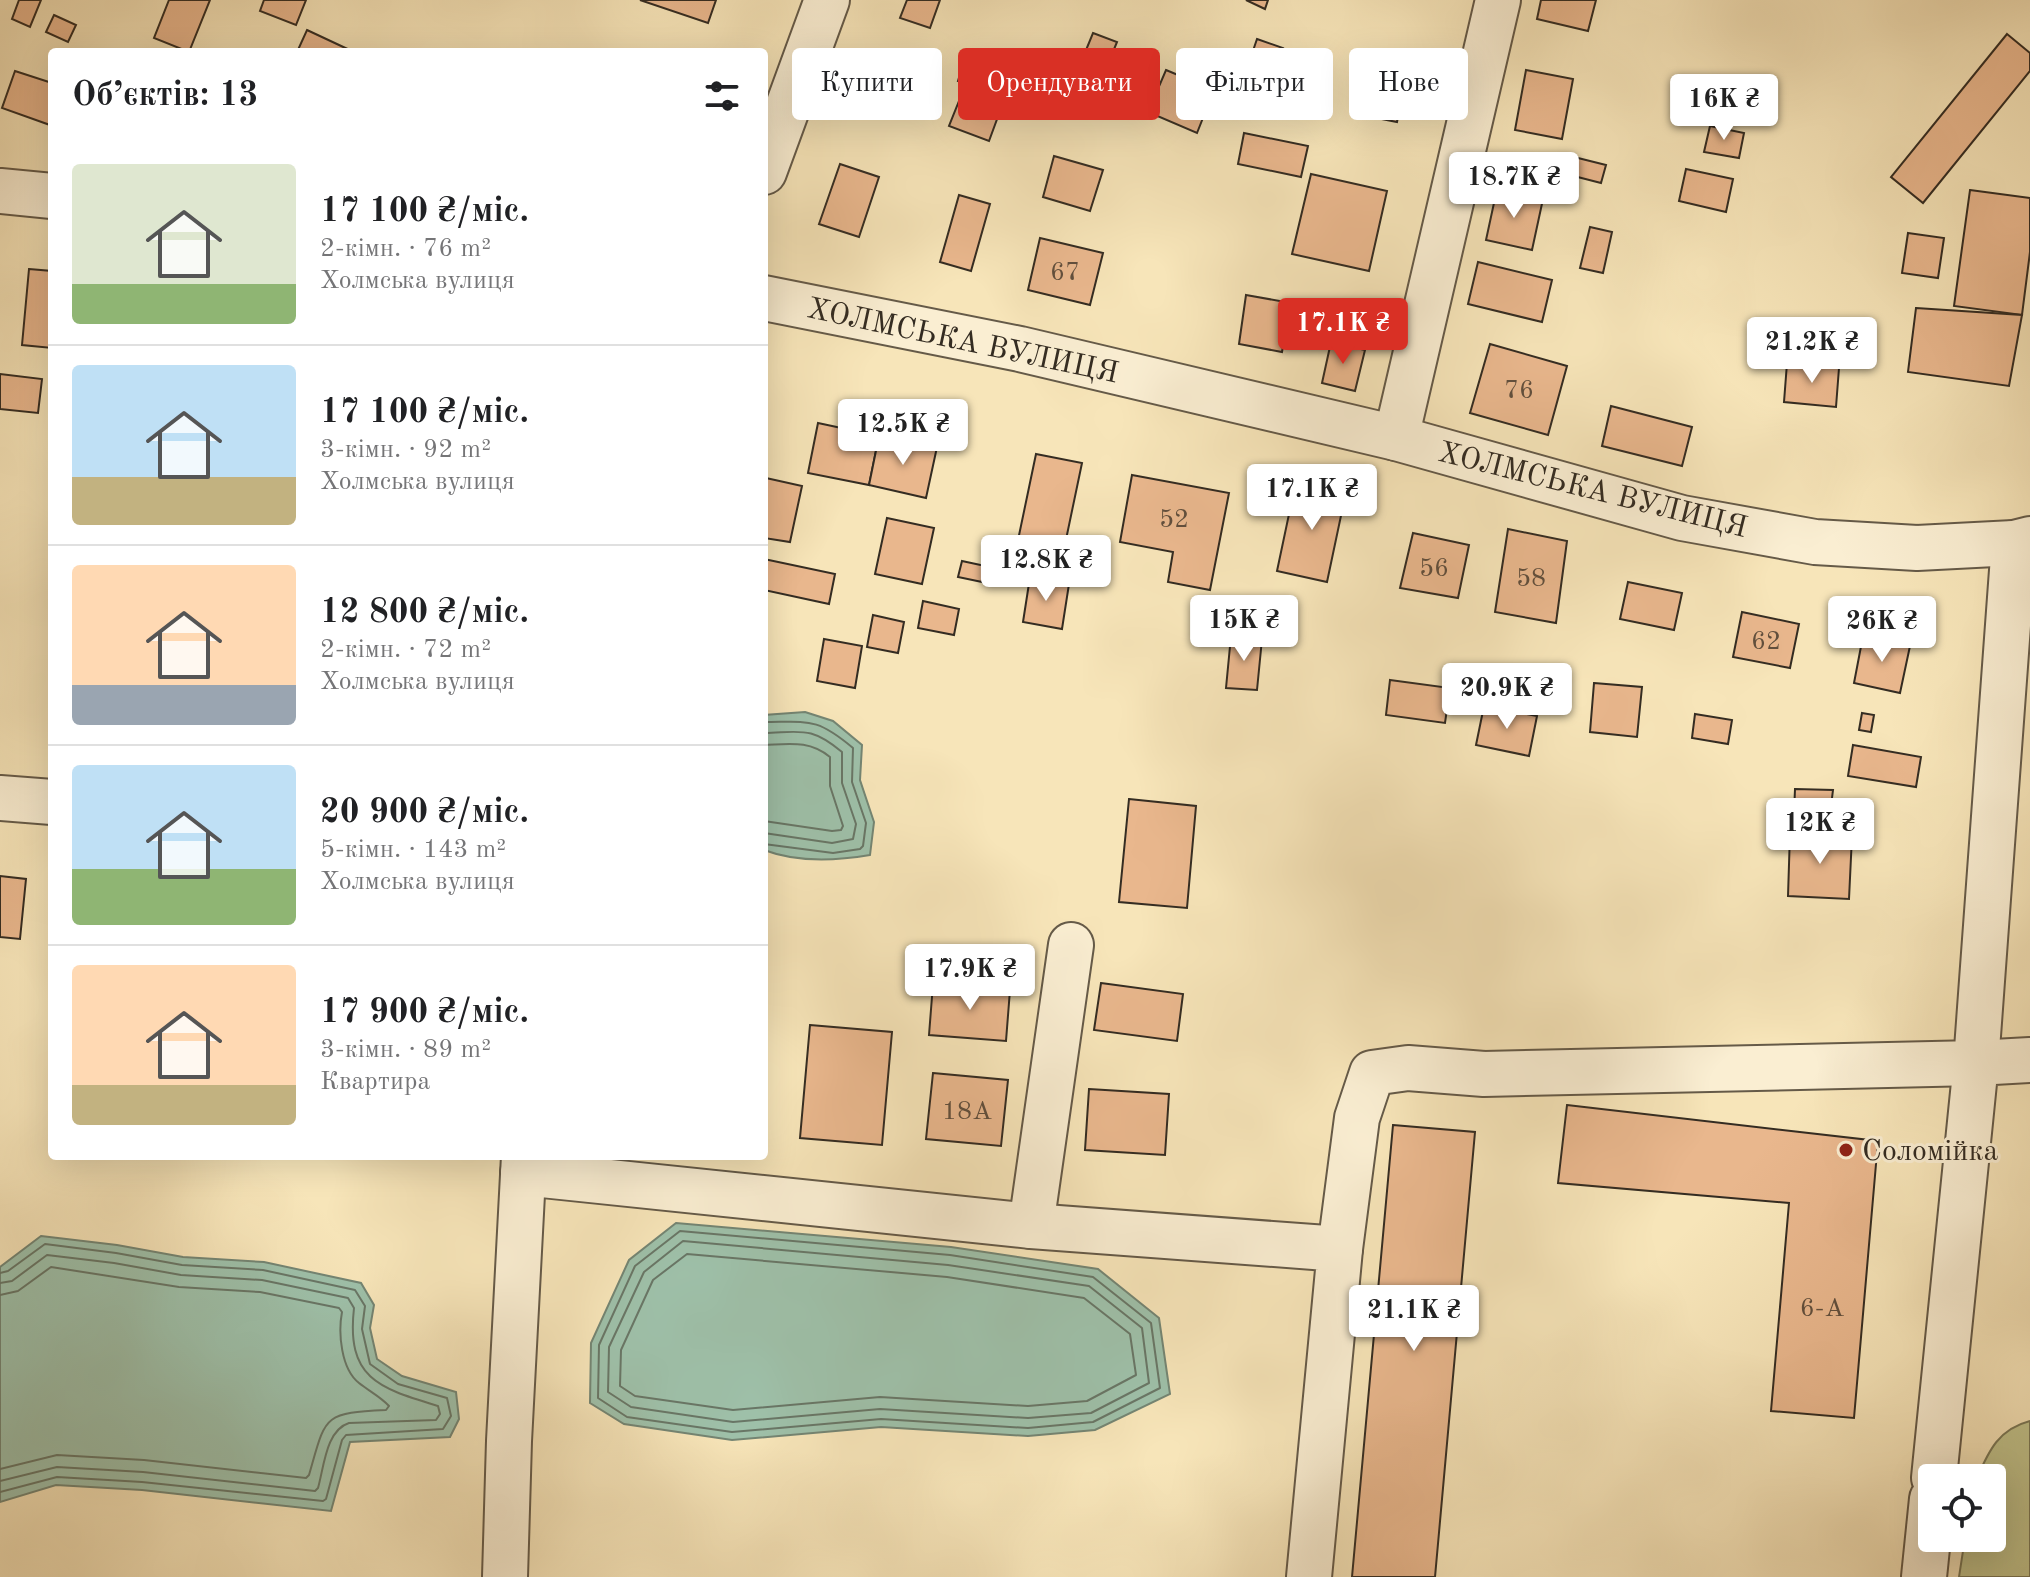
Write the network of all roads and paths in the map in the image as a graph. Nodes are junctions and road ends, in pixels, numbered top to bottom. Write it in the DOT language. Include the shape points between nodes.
graph roads {
  1 [pos="827,0"];
  2 [pos="1498,0"];
  3 [pos="768,161"];
  4 [pos="0,191"];
  5 [pos="48,196"];
  6 [pos="768,299"];
  7 [pos="1396,438"];
  8 [pos="2022,541"];
  9 [pos="0,798"];
  10 [pos="48,802"];
  11 [pos="1071,945"];
  12 [pos="2030,1060"];
  13 [pos="1976,1063"];
  14 [pos="523,1165"];
  15 [pos="1031,1226"];
  16 [pos="1340,1249"];
  17 [pos="1935,1464"];
  18 [pos="1927,1552"];
  19 [pos="505,1577"];
  20 [pos="1309,1577"];
  21 [pos="1924,1577"];
  1 -- 3 [label="street"];
  2 -- 7 [label="street, ХОЛМСЬКА ВУЛИЦЯ"];
  4 -- 5 [label="street"];
  6 -- 7 [label="street, ХОЛМСЬКА ВУЛИЦЯ" via="1020,349"];
  7 -- 8 [label="street, ХОЛМСЬКА ВУЛИЦЯ" via="1682,518 1815,542 1917,548"];
  8 -- 13 [label="street"];
  9 -- 10 [label="street"];
  11 -- 15 [label="street"];
  12 -- 13 [label="street"];
  13 -- 16 [label="street" via="1484,1074 1408,1068 1372,1073 1357,1118"];
  13 -- 17 [label="street"];
  14 -- 15 [label="street"];
  14 -- 19 [label="street"];
  15 -- 16 [label="street"];
  16 -- 20 [label="street"];
  18 -- 21 [label="street"];
}
